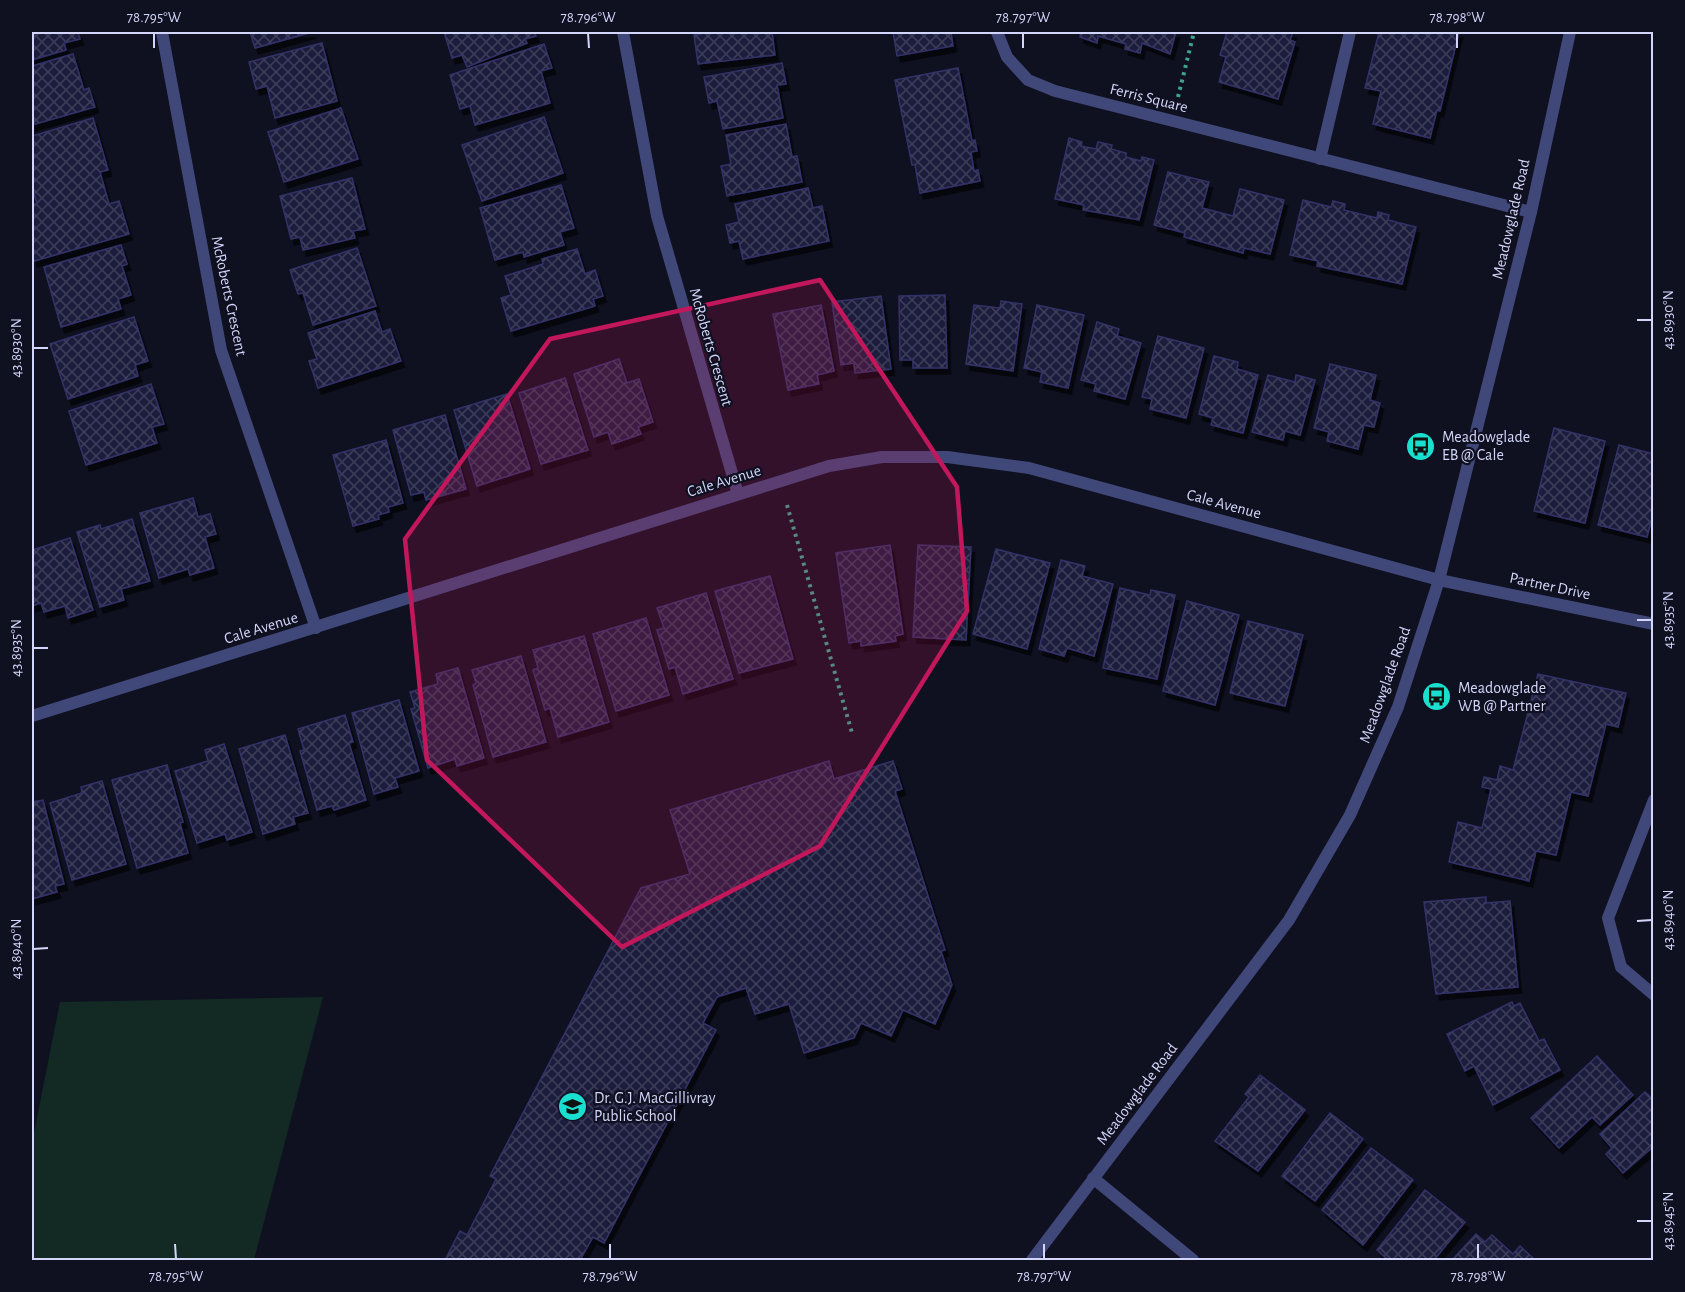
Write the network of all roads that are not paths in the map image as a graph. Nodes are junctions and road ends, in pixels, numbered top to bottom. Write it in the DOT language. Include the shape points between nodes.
graph roads {
  1 [pos="162,32"];
  2 [pos="623,32"];
  3 [pos="997,32"];
  4 [pos="1350,32"];
  5 [pos="1569,32"];
  6 [pos="1320,159"];
  7 [pos="1531,212"];
  8 [pos="738,494"];
  9 [pos="1439,580"];
  10 [pos="1653,624"];
  11 [pos="316,628"];
  12 [pos="32,716"];
  13 [pos="1653,801"];
  14 [pos="1653,995"];
  15 [pos="1093,1178"];
  16 [pos="1032,1260"];
  17 [pos="1193,1260"];
  1 -- 11 [label="street, McRoberts Crescent" via="221,350"];
  2 -- 8 [label="street, McRoberts Crescent" via="657,216"];
  3 -- 6 [label="street, Ferris Square" via="1007,57 1028,80 1055,91"];
  4 -- 6 [label="street"];
  5 -- 7 [label="street, Meadowglade Road"];
  6 -- 7 [label="street, Ferris Square"];
  7 -- 9 [label="street, Meadowglade Road"];
  8 -- 9 [label="street, Cale Avenue" via="829,466 882,457 947,456 1029,468"];
  8 -- 11 [label="street, Cale Avenue"];
  9 -- 10 [label="street, Partner Drive"];
  9 -- 15 [label="street, Meadowglade Road" via="1393,718 1350,815 1289,920"];
  11 -- 12 [label="street, Cale Avenue"];
  13 -- 14 [label="street" via="1608,918 1621,967"];
  15 -- 16 [label="street, Meadowglade Road"];
  15 -- 17 [label="street"];
}
